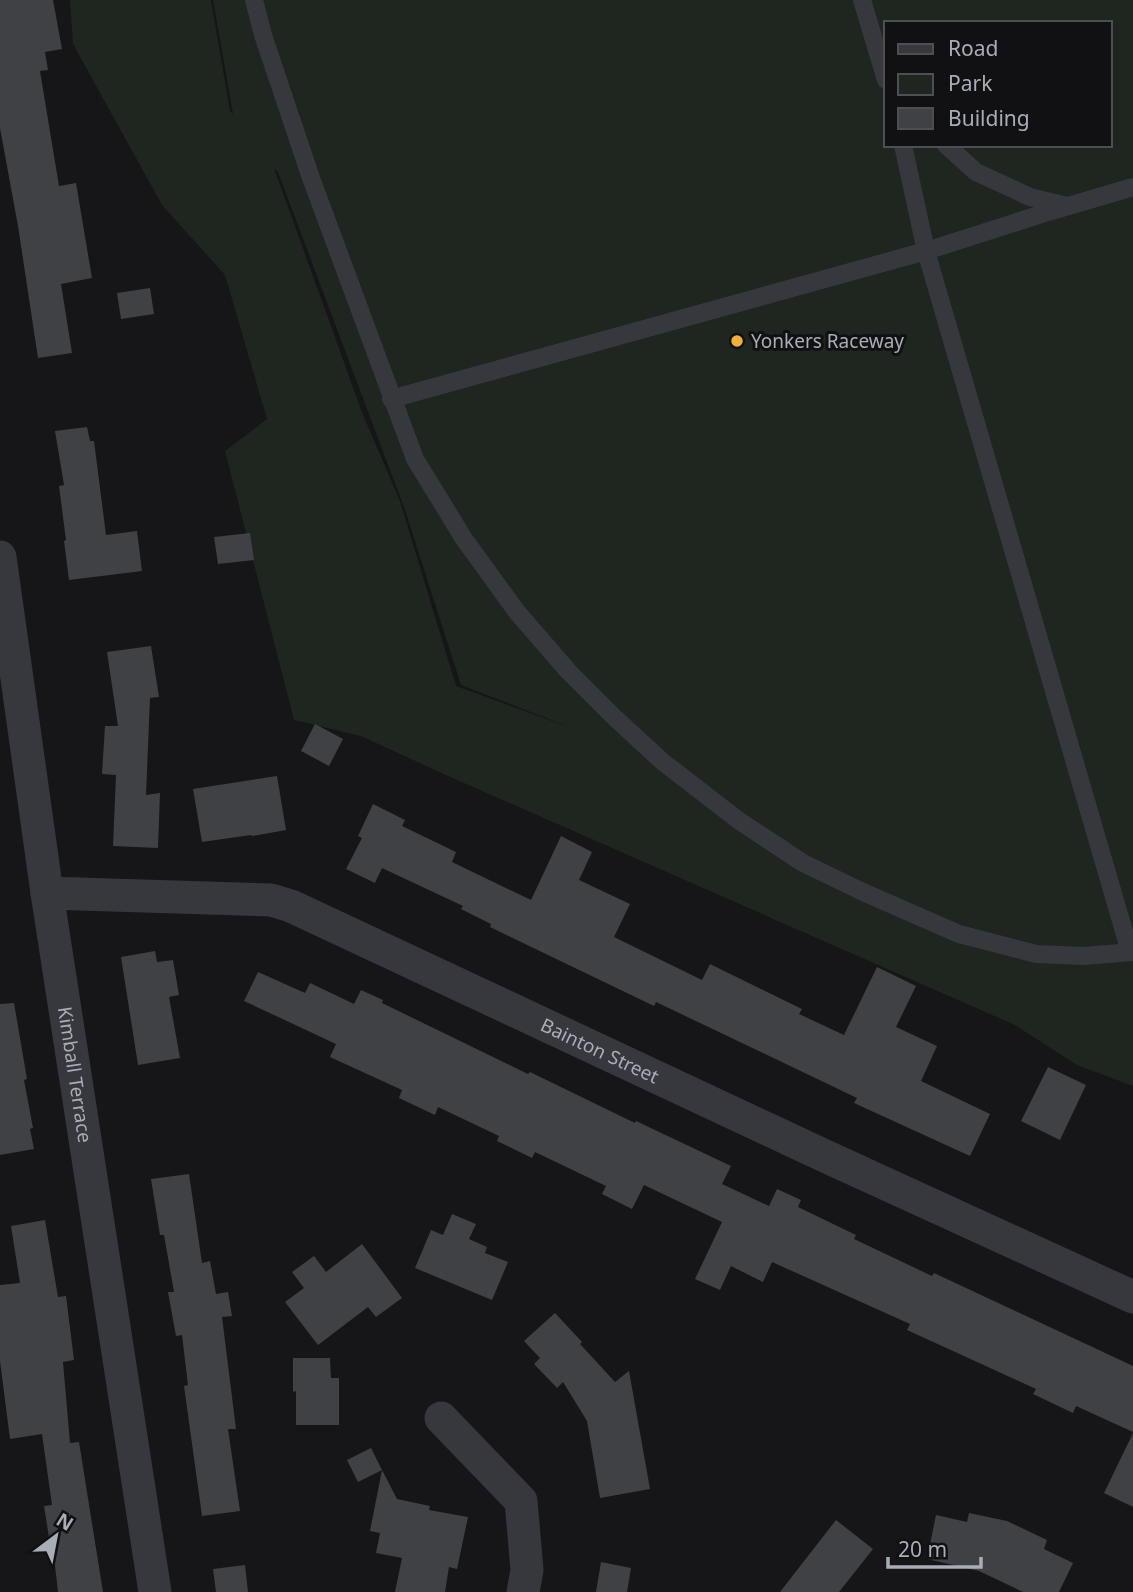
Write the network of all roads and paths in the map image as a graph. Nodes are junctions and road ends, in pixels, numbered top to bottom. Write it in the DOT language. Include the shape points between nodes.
graph roads {
  1 [pos="254,0"];
  2 [pos="862,0"];
  3 [pos="884,73"];
  4 [pos="903,147"];
  5 [pos="948,147"];
  6 [pos="1133,187"];
  7 [pos="1066,206"];
  8 [pos="926,251"];
  9 [pos="391,399"];
  10 [pos="0,557"];
  11 [pos="47,893"];
  12 [pos="1132,952"];
  13 [pos="1133,1297"];
  14 [pos="441,1418"];
  15 [pos="155,1592"];
  16 [pos="523,1592"];
  1 -- 9 [label="lane" via="308,171"];
  2 -- 3 [label="lane"];
  4 -- 8 [label="lane"];
  5 -- 7 [label="lane" via="976,172 1030,197"];
  6 -- 7 [label="lane"];
  7 -- 8 [label="lane"];
  8 -- 9 [label="lane"];
  8 -- 12 [label="lane"];
  9 -- 12 [label="lane" via="415,459 464,539 517,612 613,716 738,820 803,863 959,934 1036,954"];
  10 -- 11 [label="street, Kimball Terrace"];
  11 -- 13 [label="street, Bainton Street" via="271,900 291,906"];
  11 -- 15 [label="street, Kimball Terrace"];
  14 -- 16 [label="street" via="521,1501 527,1570"];
}
